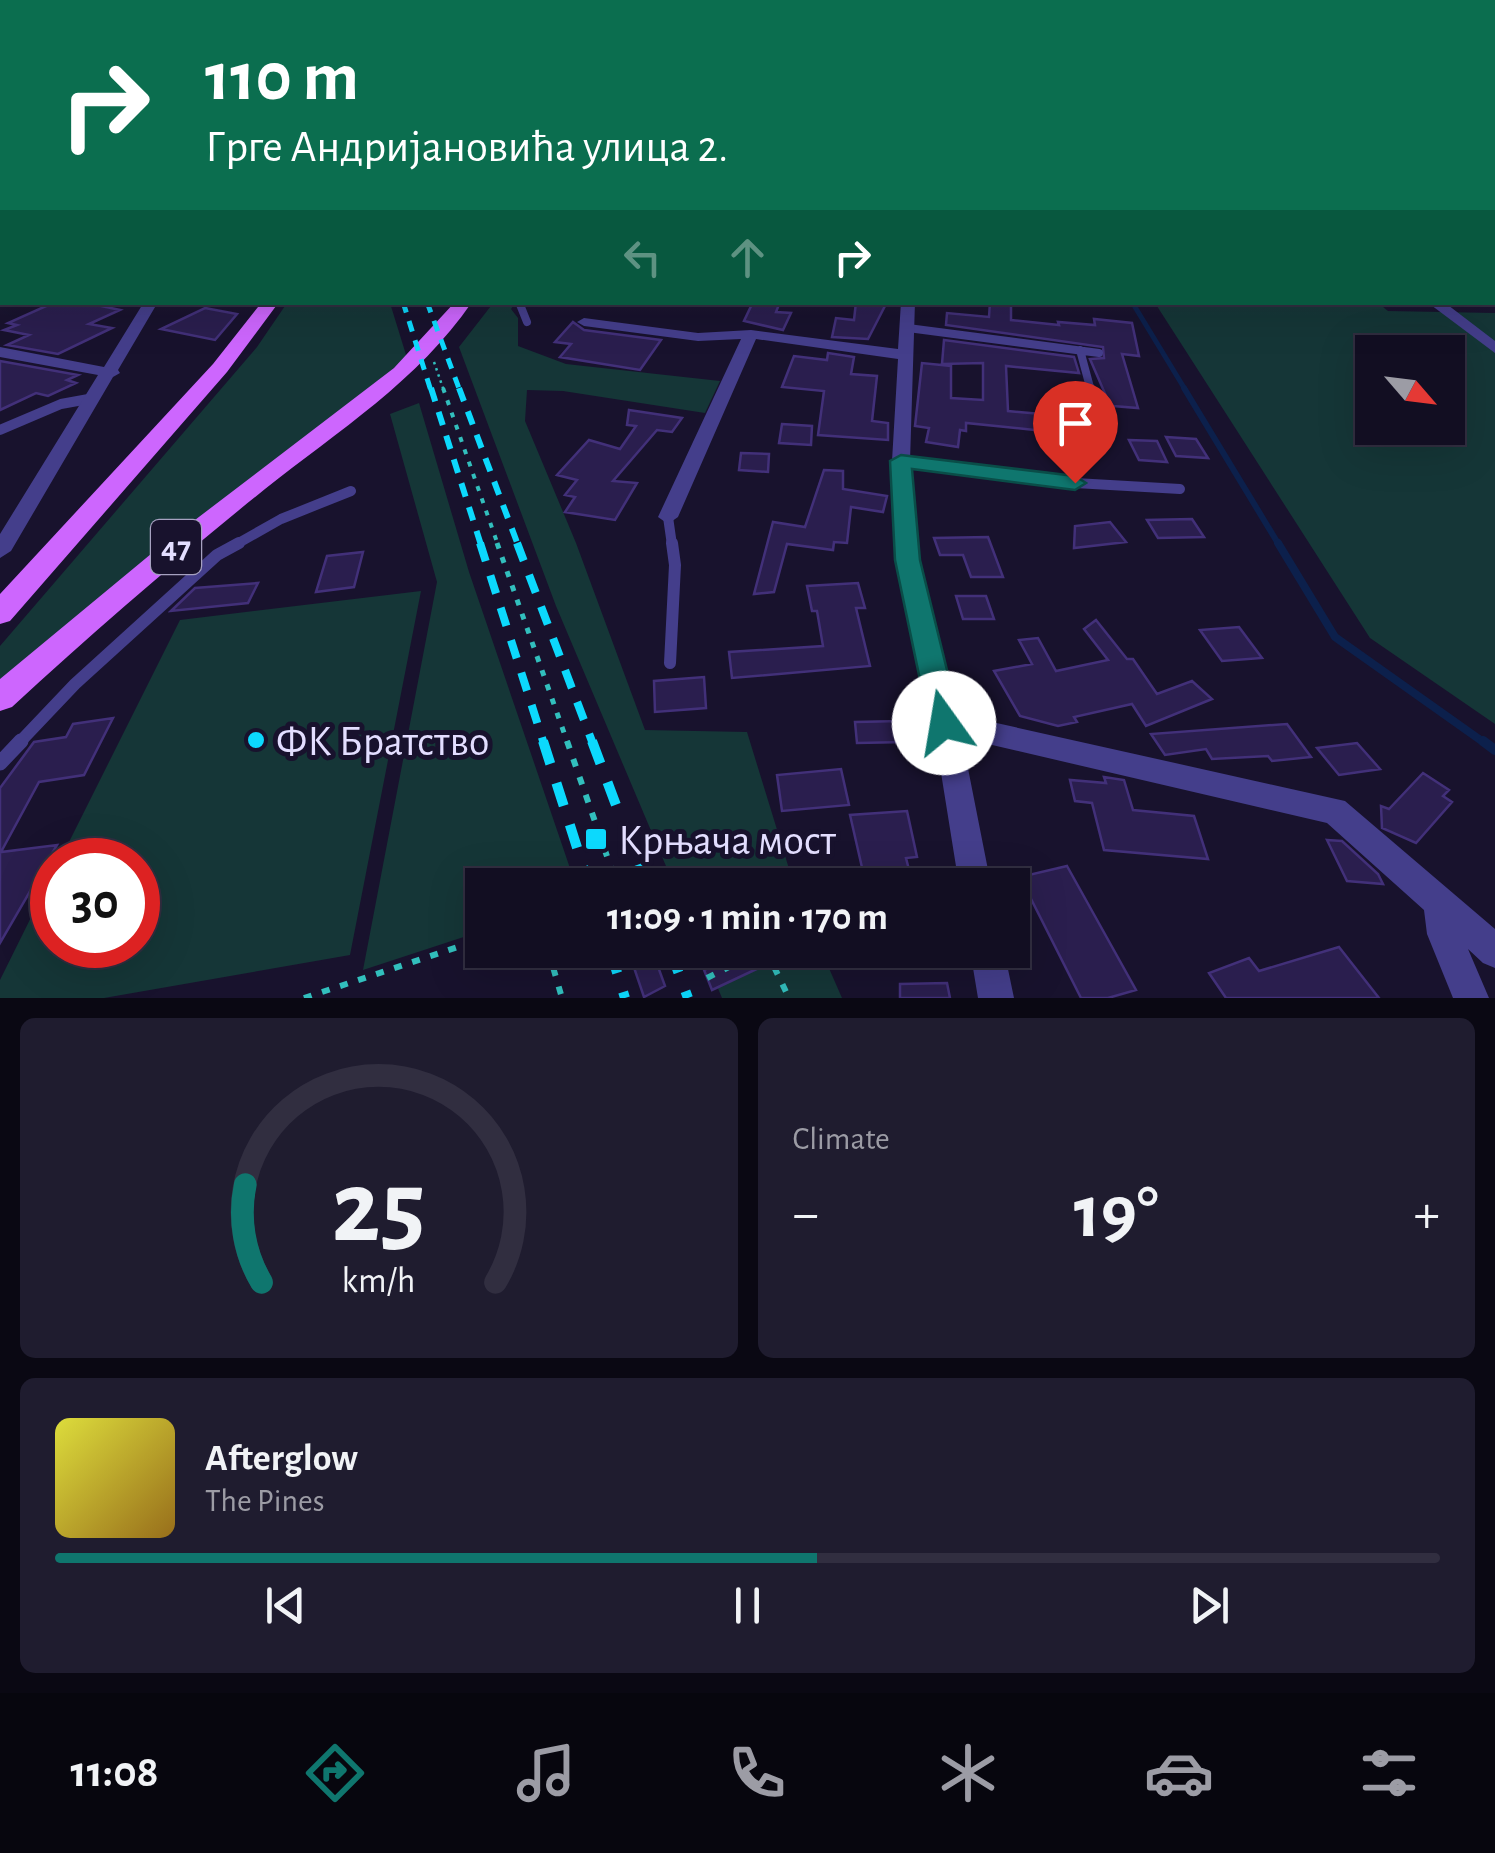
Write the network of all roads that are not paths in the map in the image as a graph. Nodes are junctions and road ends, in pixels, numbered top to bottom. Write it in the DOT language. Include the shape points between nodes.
graph roads {
  1 [pos="149,305"];
  2 [pos="269,305"];
  3 [pos="462,305"];
  4 [pos="520,305"];
  5 [pos="908,305"];
  6 [pos="1438,305"];
  7 [pos="526,322"];
  8 [pos="584,322"];
  9 [pos="908,328"];
  10 [pos="751,334"];
  11 [pos="1495,348"];
  12 [pos="1080,350"];
  13 [pos="0,352"];
  14 [pos="1099,352"];
  15 [pos="904,355"];
  16 [pos="112,372"];
  17 [pos="95,398"];
  18 [pos="1096,411"];
  19 [pos="0,430"];
  20 [pos="901,461"];
  21 [pos="1180,490"];
  22 [pos="351,491"];
  23 [pos="668,517"];
  24 [pos="4,539"];
  25 [pos="0,612"];
  26 [pos="670,663"];
  27 [pos="0,698"];
  28 [pos="944,723"];
  29 [pos="0,763"];
  30 [pos="972,868"];
  31 [pos="1440,906"];
  32 [pos="1495,951"];
  33 [pos="990,968"];
  34 [pos="996,998"];
  35 [pos="1471,998"];
  1 -- 16 [label="street"];
  2 -- 25 [label="main road, 47"];
  3 -- 27 [label="main road, 47" via="395,375 171,550"];
  4 -- 7 [label="lane"];
  5 -- 9 [label="street"];
  6 -- 11 [label="street"];
  8 -- 10 [label="street" via="698,337"];
  9 -- 12 [label="lane"];
  9 -- 15 [label="street"];
  10 -- 15 [label="street"];
  10 -- 23 [label="street"];
  12 -- 14 [label="lane"];
  12 -- 18 [label="lane"];
  13 -- 16 [label="street"];
  15 -- 20 [label="street"];
  16 -- 17 [label="street"];
  17 -- 19 [label="lane" via="61,404"];
  17 -- 24 [label="street"];
  20 -- 21 [label="lane"];
  20 -- 28 [label="street" via="908,560"];
  22 -- 29 [label="lane" via="281,519 218,556 75,684"];
  23 -- 26 [label="lane" via="675,565"];
  28 -- 30 [label="street"];
  28 -- 31 [label="street" via="1335,811"];
  31 -- 32 [label="street"];
  31 -- 35 [label="street" via="1444,934"];
  33 -- 34 [label="street"];
}
